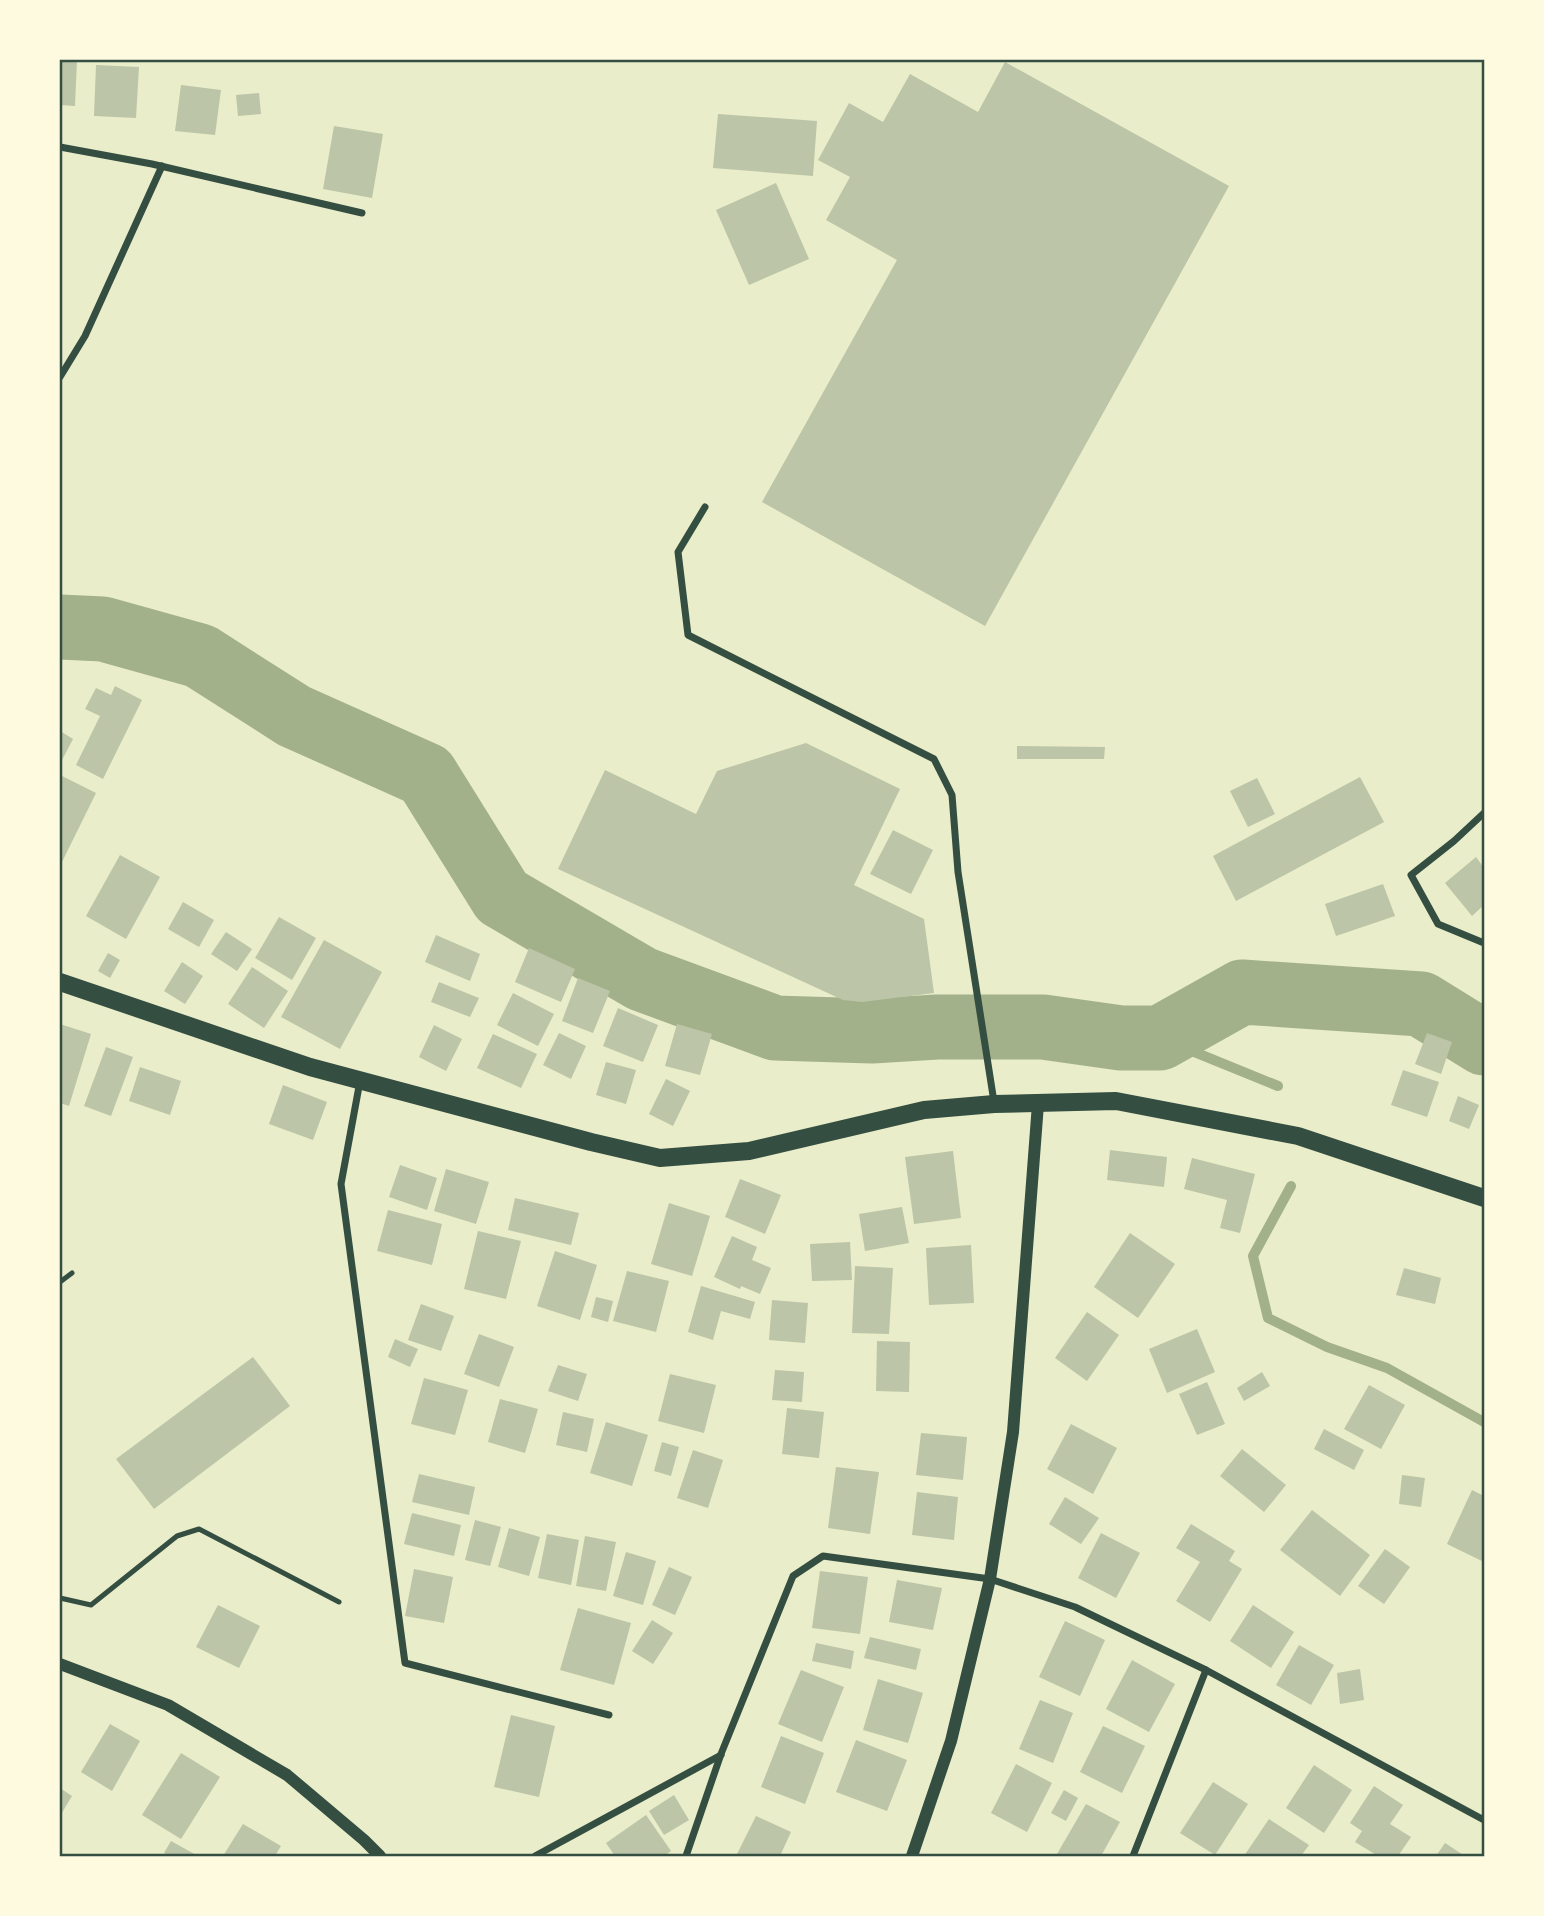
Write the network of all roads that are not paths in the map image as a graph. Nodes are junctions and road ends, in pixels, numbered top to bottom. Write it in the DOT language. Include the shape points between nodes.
graph roads {
  1 [pos="60,147"];
  2 [pos="162,166"];
  3 [pos="362,213"];
  4 [pos="60,377"];
  5 [pos="705,507"];
  6 [pos="1485,813"];
  7 [pos="1485,943"];
  8 [pos="60,982"];
  9 [pos="360,1080"];
  10 [pos="994,1104"];
  11 [pos="1038,1104"];
  12 [pos="1485,1198"];
  13 [pos="72,1273"];
  14 [pos="60,1282"];
  15 [pos="990,1579"];
  16 [pos="60,1598"];
  17 [pos="339,1602"];
  18 [pos="60,1664"];
  19 [pos="1206,1670"];
  20 [pos="608,1715"];
  21 [pos="721,1754"];
  22 [pos="1485,1820"];
  23 [pos="1134,1854"];
  24 [pos="380,1857"];
  25 [pos="535,1857"];
  26 [pos="686,1857"];
  27 [pos="912,1857"];
  28 [pos="1146,1857"];
  1 -- 2 [label="street"];
  2 -- 3 [label="street"];
  2 -- 4 [label="street" via="85,336"];
  5 -- 10 [label="street" via="678,552 688,635 934,759 952,795 958,872"];
  6 -- 7 [label="street" via="1411,875 1438,924"];
  8 -- 9 [label="main road"];
  9 -- 10 [label="main road" via="660,1158 749,1151 924,1110"];
  9 -- 20 [label="street" via="341,1184 405,1663"];
  10 -- 11 [label="main road"];
  11 -- 12 [label="main road" via="1116,1101 1298,1136"];
  11 -- 15 [label="street" via="1013,1432"];
  13 -- 14 [label="lane"];
  15 -- 19 [label="street" via="1075,1607"];
  15 -- 21 [label="street" via="823,1556 793,1576"];
  15 -- 27 [label="street" via="951,1741"];
  16 -- 17 [label="lane" via="91,1605 177,1536 199,1529"];
  18 -- 24 [label="street" via="169,1704 287,1775"];
  19 -- 22 [label="street"];
  19 -- 23 [label="street"];
  21 -- 25 [label="street"];
  21 -- 26 [label="street"];
  23 -- 28 [label="street"];
}
